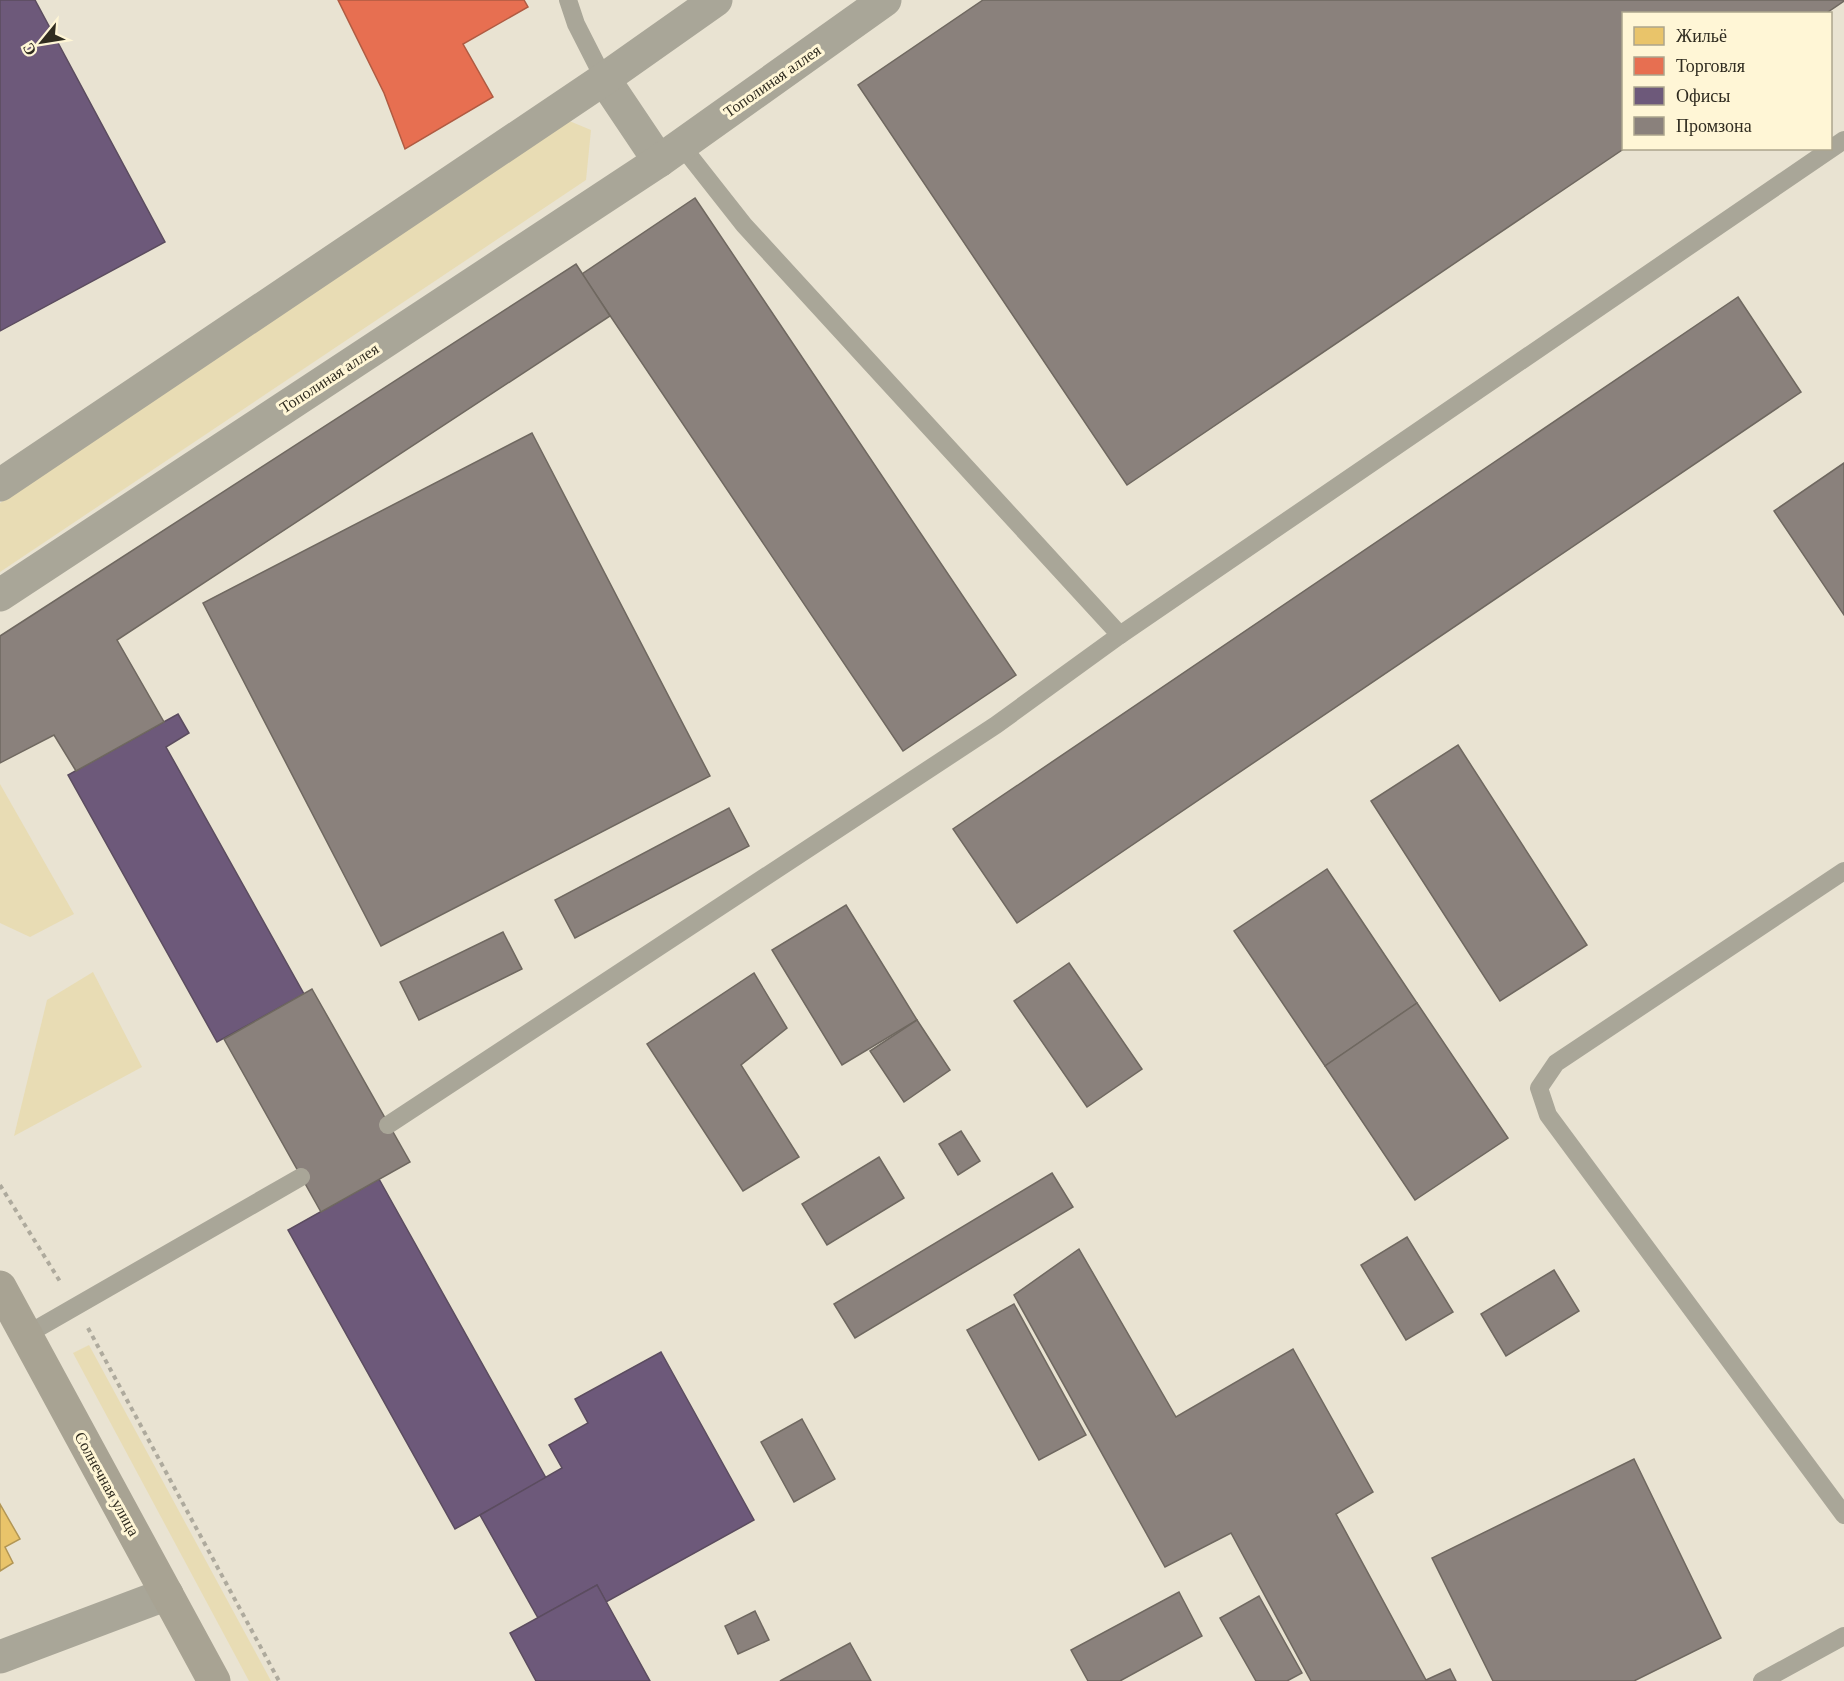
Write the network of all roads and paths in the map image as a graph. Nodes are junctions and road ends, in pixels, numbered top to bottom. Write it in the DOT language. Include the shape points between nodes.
graph roads {
  1 [pos="568,0"];
  2 [pos="716,0"];
  3 [pos="885,0"];
  4 [pos="604,79"];
  5 [pos="1831,150"];
  6 [pos="670,153"];
  7 [pos="0,485"];
  8 [pos="0,595"];
  9 [pos="1120,634"];
  10 [pos="1844,871"];
  11 [pos="388,1125"];
  12 [pos="301,1177"];
  13 [pos="0,1185"];
  14 [pos="0,1287"];
  15 [pos="75,1306"];
  16 [pos="26,1335"];
  17 [pos="1844,1515"];
  18 [pos="166,1594"];
  19 [pos="1844,1636"];
  20 [pos="0,1657"];
  21 [pos="214,1681"];
  22 [pos="279,1681"];
  23 [pos="1762,1681"];
  1 -- 4 [label="lane"];
  2 -- 4 [label="street"];
  3 -- 6 [label="street, Тополиная аллея"];
  4 -- 6 [label="street"];
  4 -- 7 [label="street"];
  5 -- 9 [label="lane"];
  6 -- 8 [label="street, Тополиная аллея"];
  6 -- 9 [label="lane" via="744,225"];
  9 -- 11 [label="lane" via="996,725"];
  10 -- 17 [label="lane" via="1556,1063 1539,1088 1548,1115"];
  12 -- 15 [label="lane"];
  13 -- 15 [label="path"];
  14 -- 16 [label="main road, Солнечная улица"];
  15 -- 16 [label="lane"];
  15 -- 22 [label="path"];
  16 -- 18 [label="main road, Солнечная улица"];
  18 -- 20 [label="street"];
  18 -- 21 [label="main road, Солнечная улица"];
  19 -- 23 [label="lane"];
}
